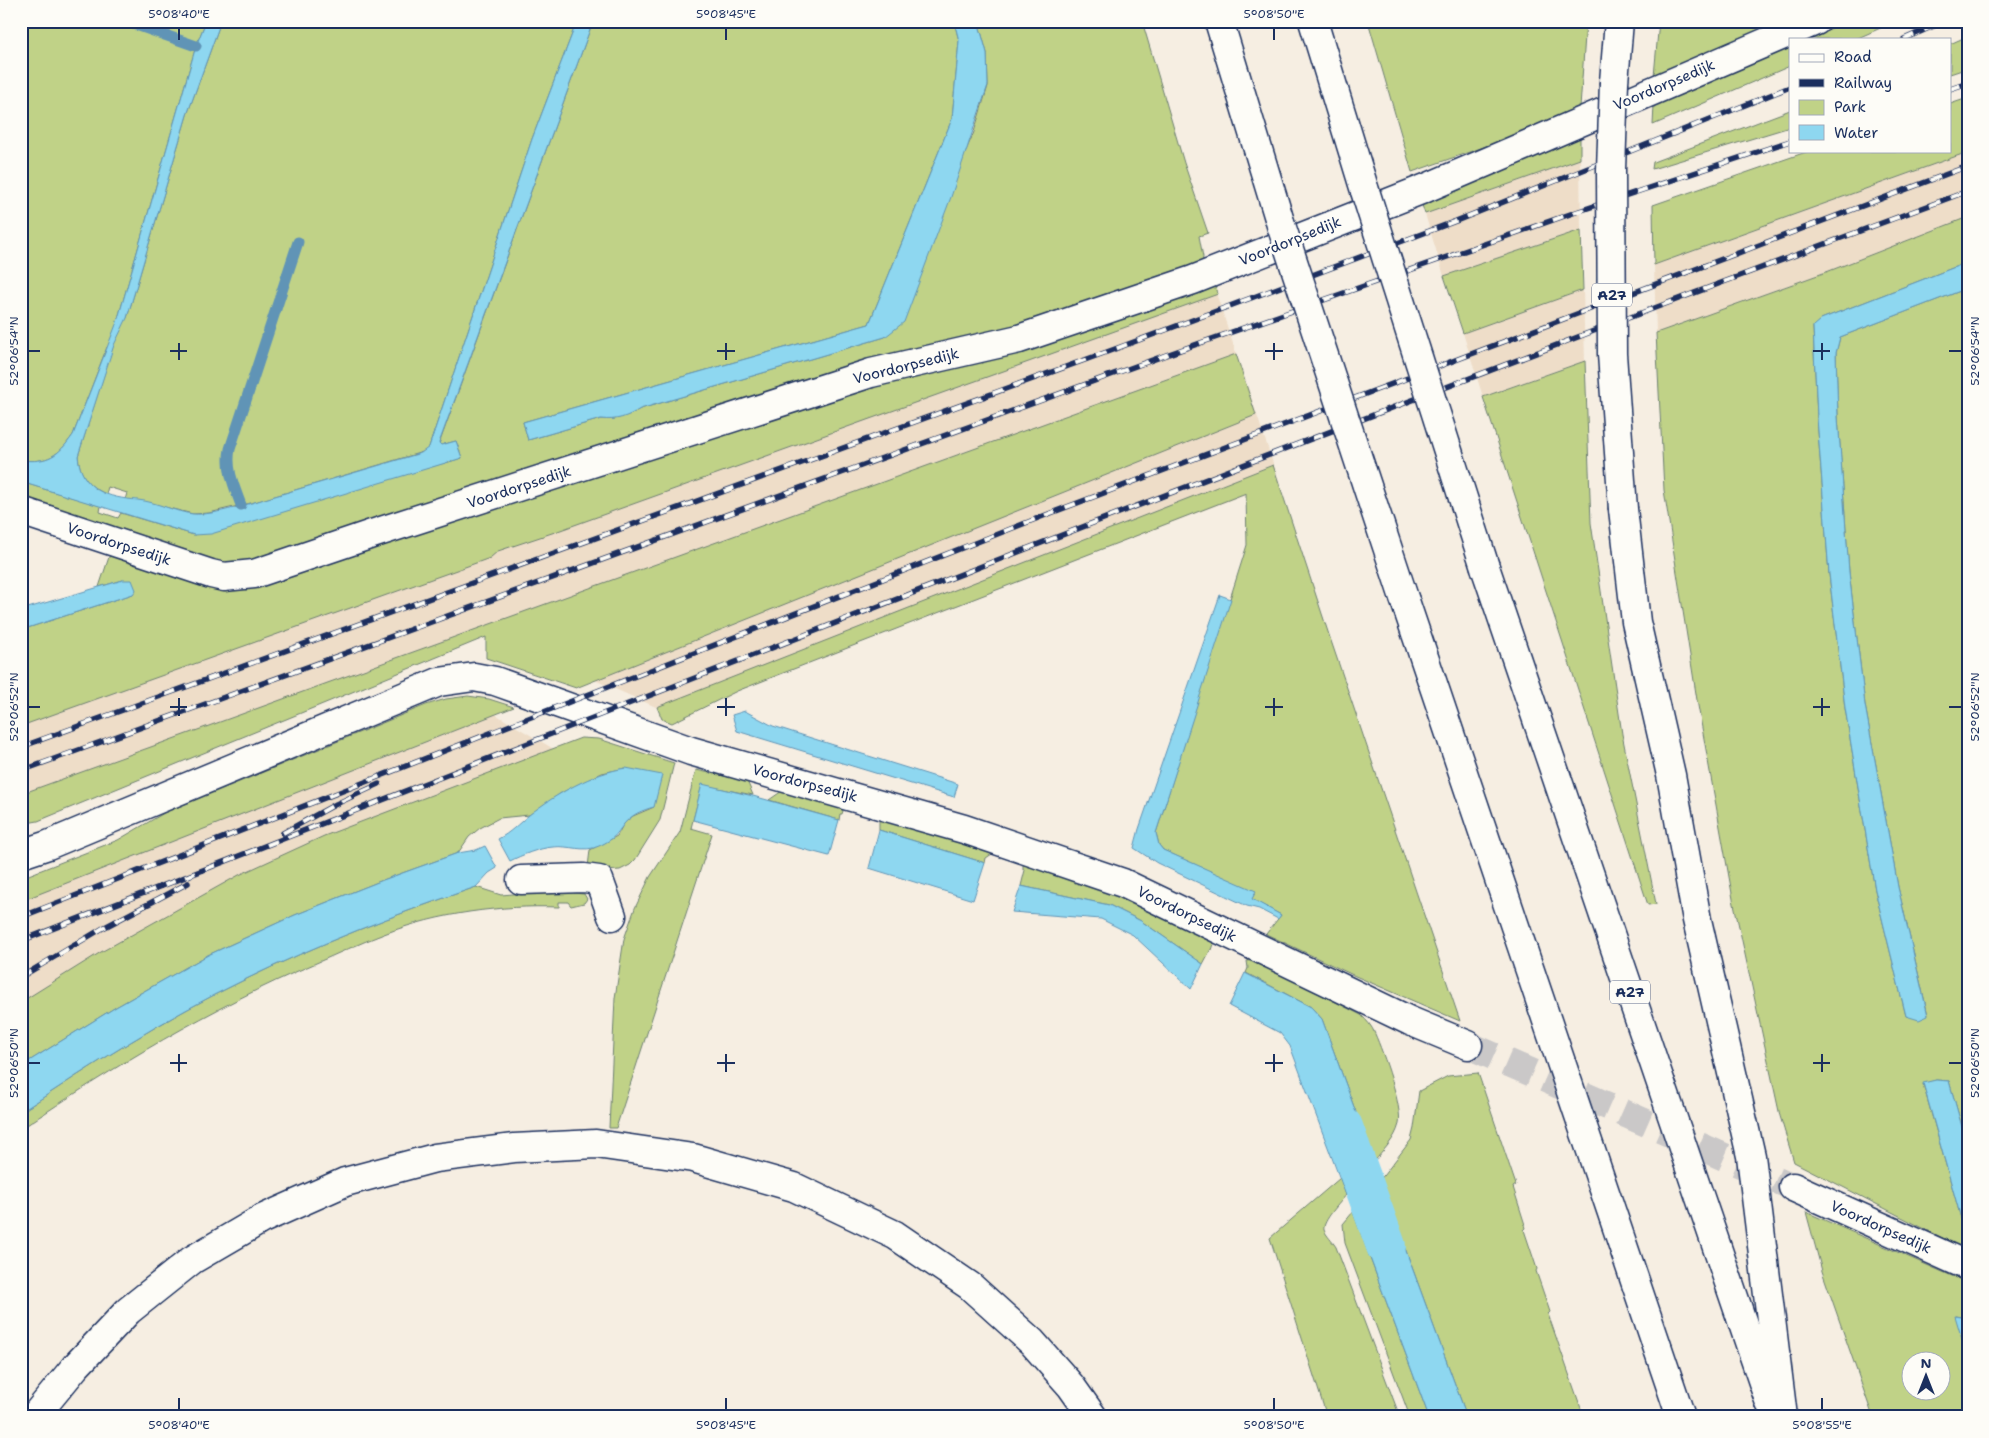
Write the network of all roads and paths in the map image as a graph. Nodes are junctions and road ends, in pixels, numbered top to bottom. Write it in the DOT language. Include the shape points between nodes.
graph roads {
  1 [pos="1219,21"];
  2 [pos="1313,21"];
  3 [pos="1619,21"];
  4 [pos="1816,21"];
  5 [pos="21,511"];
  6 [pos="21,854"];
  7 [pos="521,880"];
  8 [pos="612,916"];
  9 [pos="1468,1045"];
  10 [pos="1793,1187"];
  11 [pos="1968,1266"];
  12 [pos="34,1417"];
  13 [pos="1093,1417"];
  14 [pos="1681,1417"];
  15 [pos="1774,1417"];
  16 [pos="1783,1417"];
  1 -- 14 [label="main road, bridge" via="1281,225 1405,600"];
  2 -- 15 [label="main road, A27, bridge" via="1485,567"];
  3 -- 16 [label="main road, A27, bridge" via="1611,170 1612,354 1622,509 1636,622 1671,775 1697,920 1751,1156"];
  4 -- 5 [label="main road, Voordorpsedijk" via="1426,188 1193,280 1019,339 871,373 254,574 224,577 211,574"];
  6 -- 9 [label="main road, Voordorpsedijk" via="439,682 474,677 495,681 691,751 964,829 1123,883 1410,1021"];
  7 -- 8 [label="main road" via="599,880"];
  10 -- 11 [label="main road, Voordorpsedijk"];
  12 -- 13 [label="main road" via="128,1311 192,1260 262,1219 345,1182 435,1158 514,1148 596,1144 693,1158 794,1187 895,1235 970,1286 1032,1342"];
}
